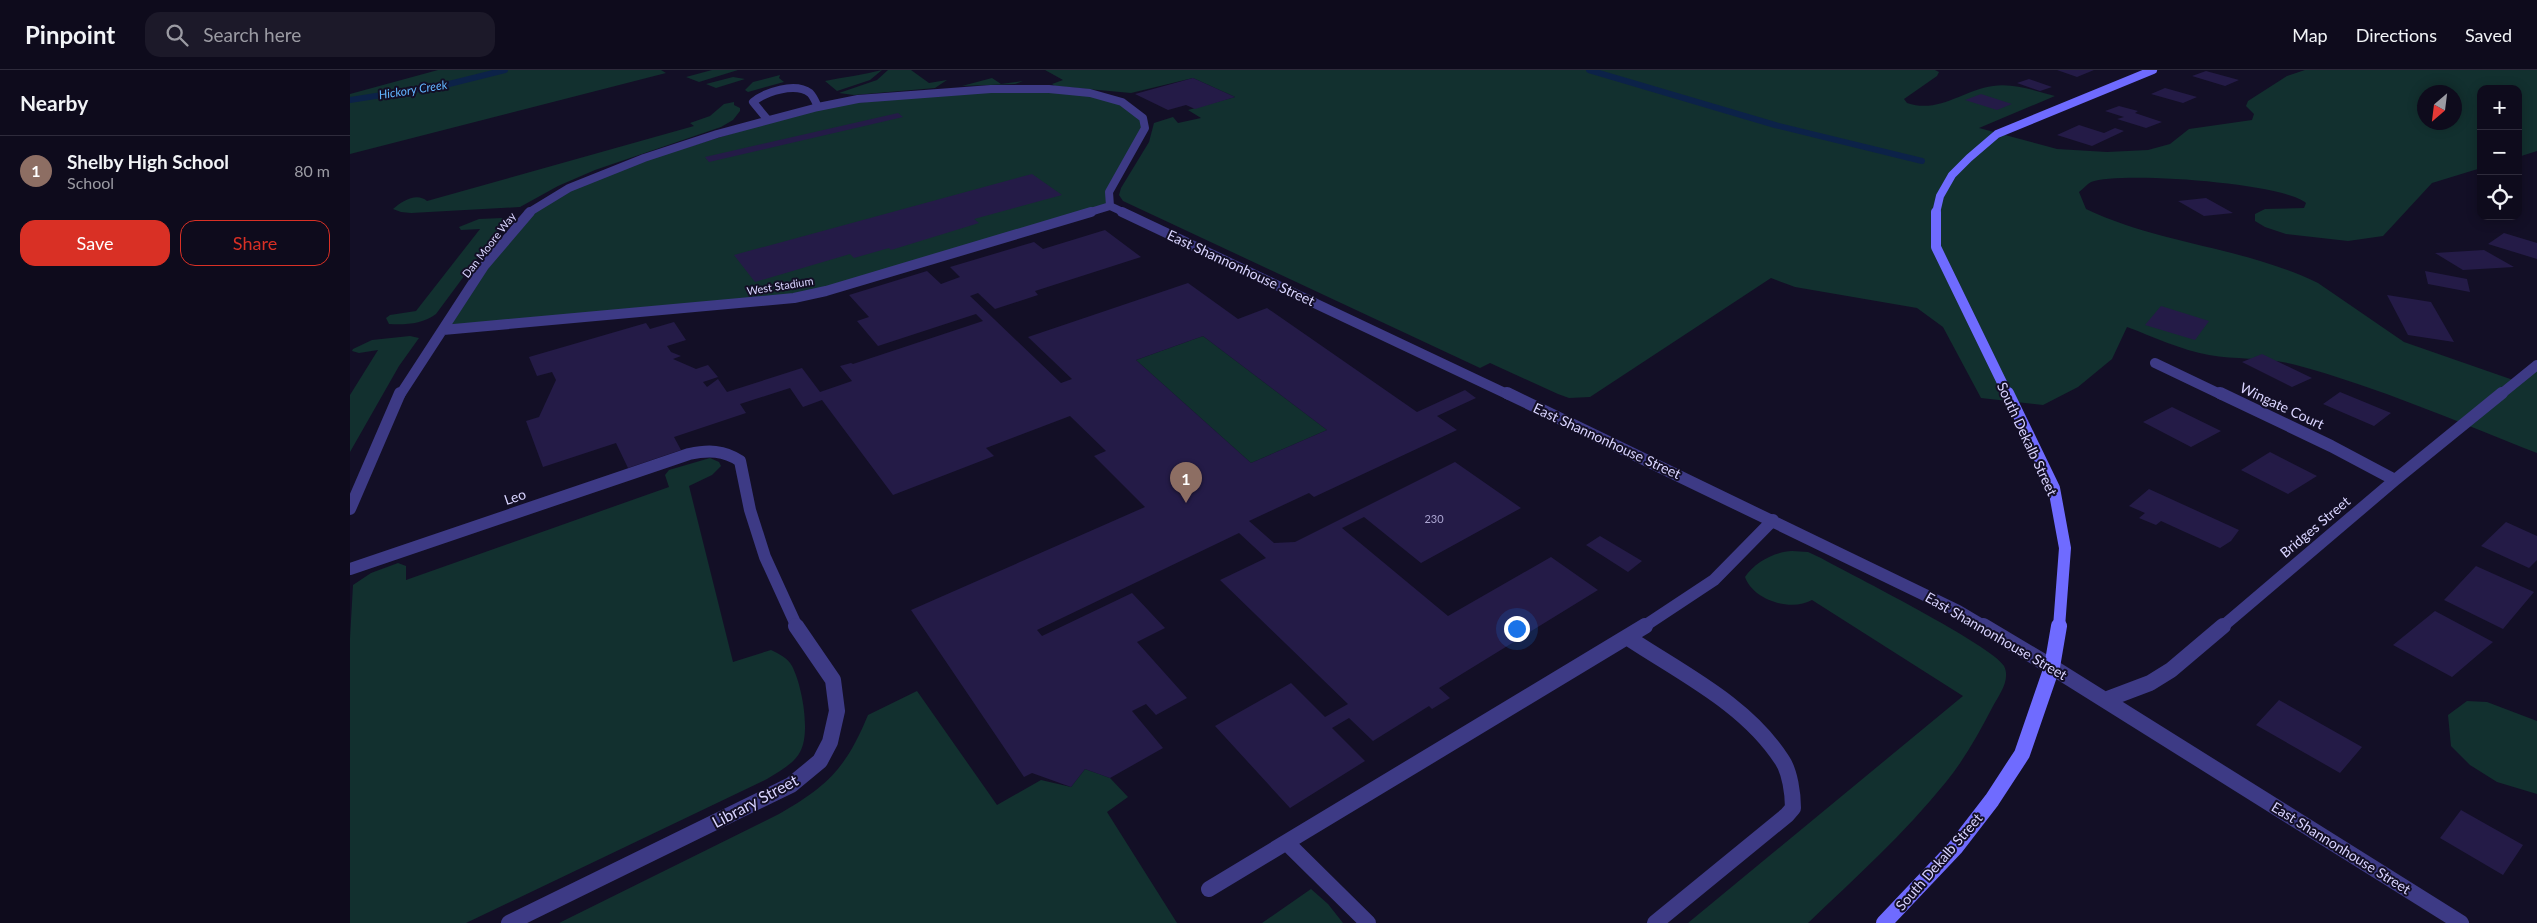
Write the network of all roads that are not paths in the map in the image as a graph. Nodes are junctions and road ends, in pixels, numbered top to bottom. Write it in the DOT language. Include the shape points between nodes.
graph roads {
  1 [pos="2153,70"];
  2 [pos="818,106"];
  3 [pos="767,119"];
  4 [pos="1110,206"];
  5 [pos="443,330"];
  6 [pos="2155,363"];
  7 [pos="2537,365"];
  8 [pos="689,454"];
  9 [pos="2395,480"];
  10 [pos="350,509"];
  11 [pos="1772,520"];
  12 [pos="350,569"];
  13 [pos="1627,637"];
  14 [pos="2052,667"];
  15 [pos="2105,700"];
  16 [pos="1287,843"];
  17 [pos="1209,889"];
  18 [pos="509,923"];
  19 [pos="1368,923"];
  20 [pos="1655,923"];
  21 [pos="1884,923"];
  22 [pos="2461,923"];
  1 -- 14 [label="main road, South Dekalb Street" via="1996,134 1948,180 1937,208 1936,247 2054,488 2065,548 2062,611"];
  2 -- 3 [label="street, Dan Moore Way"];
  2 -- 3 [label="street" via="805,91 773,92 753,102"];
  2 -- 4 [label="street" via="991,89 1090,93 1122,102 1143,118 1146,128 1109,192"];
  3 -- 5 [label="street, Dan Moore Way" via="607,172 569,188 529,212 484,266"];
  4 -- 5 [label="street, West Stadium" via="835,289 794,298"];
  4 -- 11 [label="street, East Shannonhouse Street"];
  5 -- 10 [label="street, Dan Moore Way" via="403,387"];
  6 -- 9 [label="street, Wingate Court" via="2331,446"];
  7 -- 9 [label="street, Bridges Street"];
  8 -- 12 [label="street, Leo"];
  8 -- 18 [label="street, Library Street" via="719,451 740,461 750,510 765,557 794,622 833,680 837,711 830,742 820,761 791,785"];
  9 -- 15 [label="street, Bridges Street" via="2172,670 2150,683"];
  11 -- 13 [label="street" via="1714,580"];
  11 -- 14 [label="street, East Shannonhouse Street" via="1958,610"];
  13 -- 16 [label="street"];
  13 -- 20 [label="street" via="1743,714 1783,761 1793,796 1793,808 1787,815"];
  14 -- 15 [label="street, East Shannonhouse Street"];
  14 -- 21 [label="main road, South Dekalb Street" via="2022,754 1992,800 1930,877"];
  15 -- 22 [label="street, East Shannonhouse Street"];
  16 -- 17 [label="street"];
  16 -- 19 [label="street"];
}
